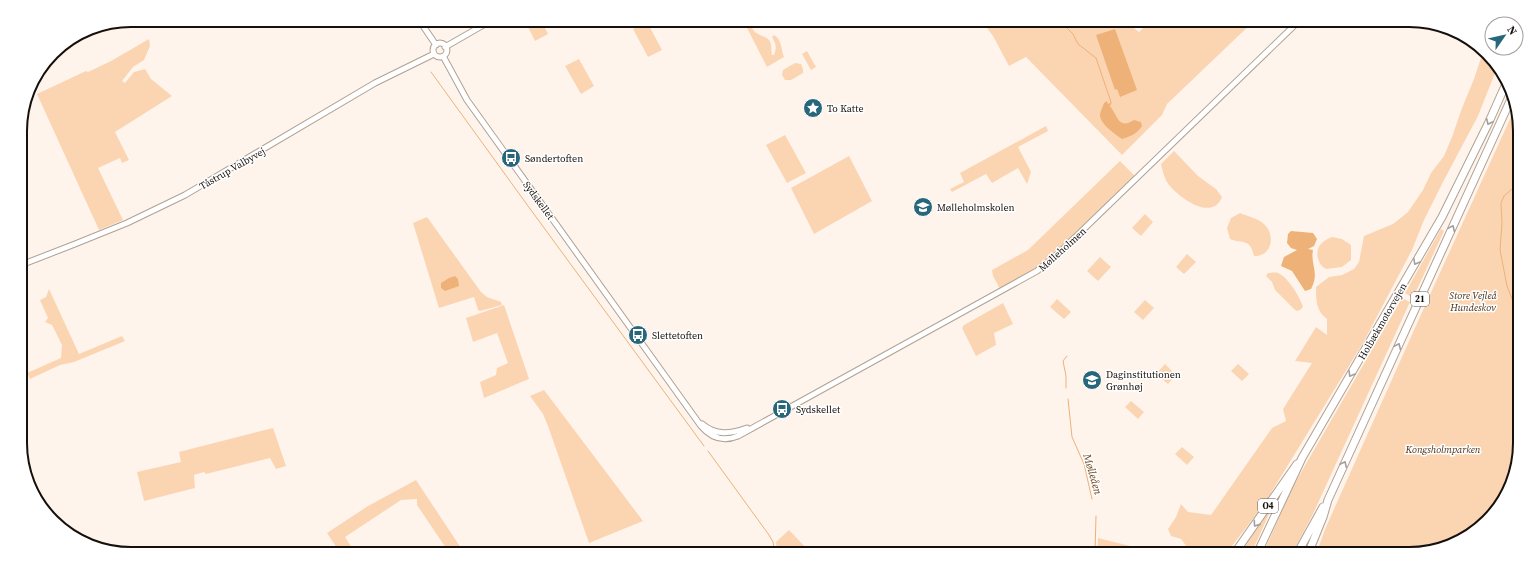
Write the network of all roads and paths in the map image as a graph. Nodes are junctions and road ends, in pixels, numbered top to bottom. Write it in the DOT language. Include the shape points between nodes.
graph roads {
  1 [pos="424,27"];
  2 [pos="480,27"];
  3 [pos="1293,27"];
  4 [pos="436,45"];
  5 [pos="446,47"];
  6 [pos="434,54"];
  7 [pos="443,56"];
  8 [pos="1504,89"];
  9 [pos="1509,104"];
  10 [pos="27,263"];
  11 [pos="727,436"];
  12 [pos="1302,458"];
  13 [pos="1328,500"];
  14 [pos="1239,547"];
  15 [pos="1259,547"];
  16 [pos="1301,547"];
  17 [pos="1311,547"];
  1 -- 4 [label="street"];
  2 -- 5 [label="street"];
  3 -- 11 [label="street, Mølleholmen" via="1047,263 1023,280 755,425"];
  4 -- 5 [label="street" via="442,44"];
  4 -- 6 [label="street"];
  5 -- 7 [label="street"];
  6 -- 7 [label="street"];
  6 -- 10 [label="street, Tåstrup Valbyvej" via="376,83 185,195 132,220"];
  7 -- 11 [label="street, Sydskellet" via="467,100 696,418 708,429"];
  8 -- 12 [label="highway, Holbækmotorvejen / 21, one-way" via="1442,217"];
  13 -- 9 [label="highway, 21, one-way"];
  12 -- 14 [label="highway, O4, one-way"];
  12 -- 15 [label="highway, Holbækmotorvejen / 21"];
  13 -- 16 [label="highway"];
  13 -- 17 [label="highway, 21"];
}
